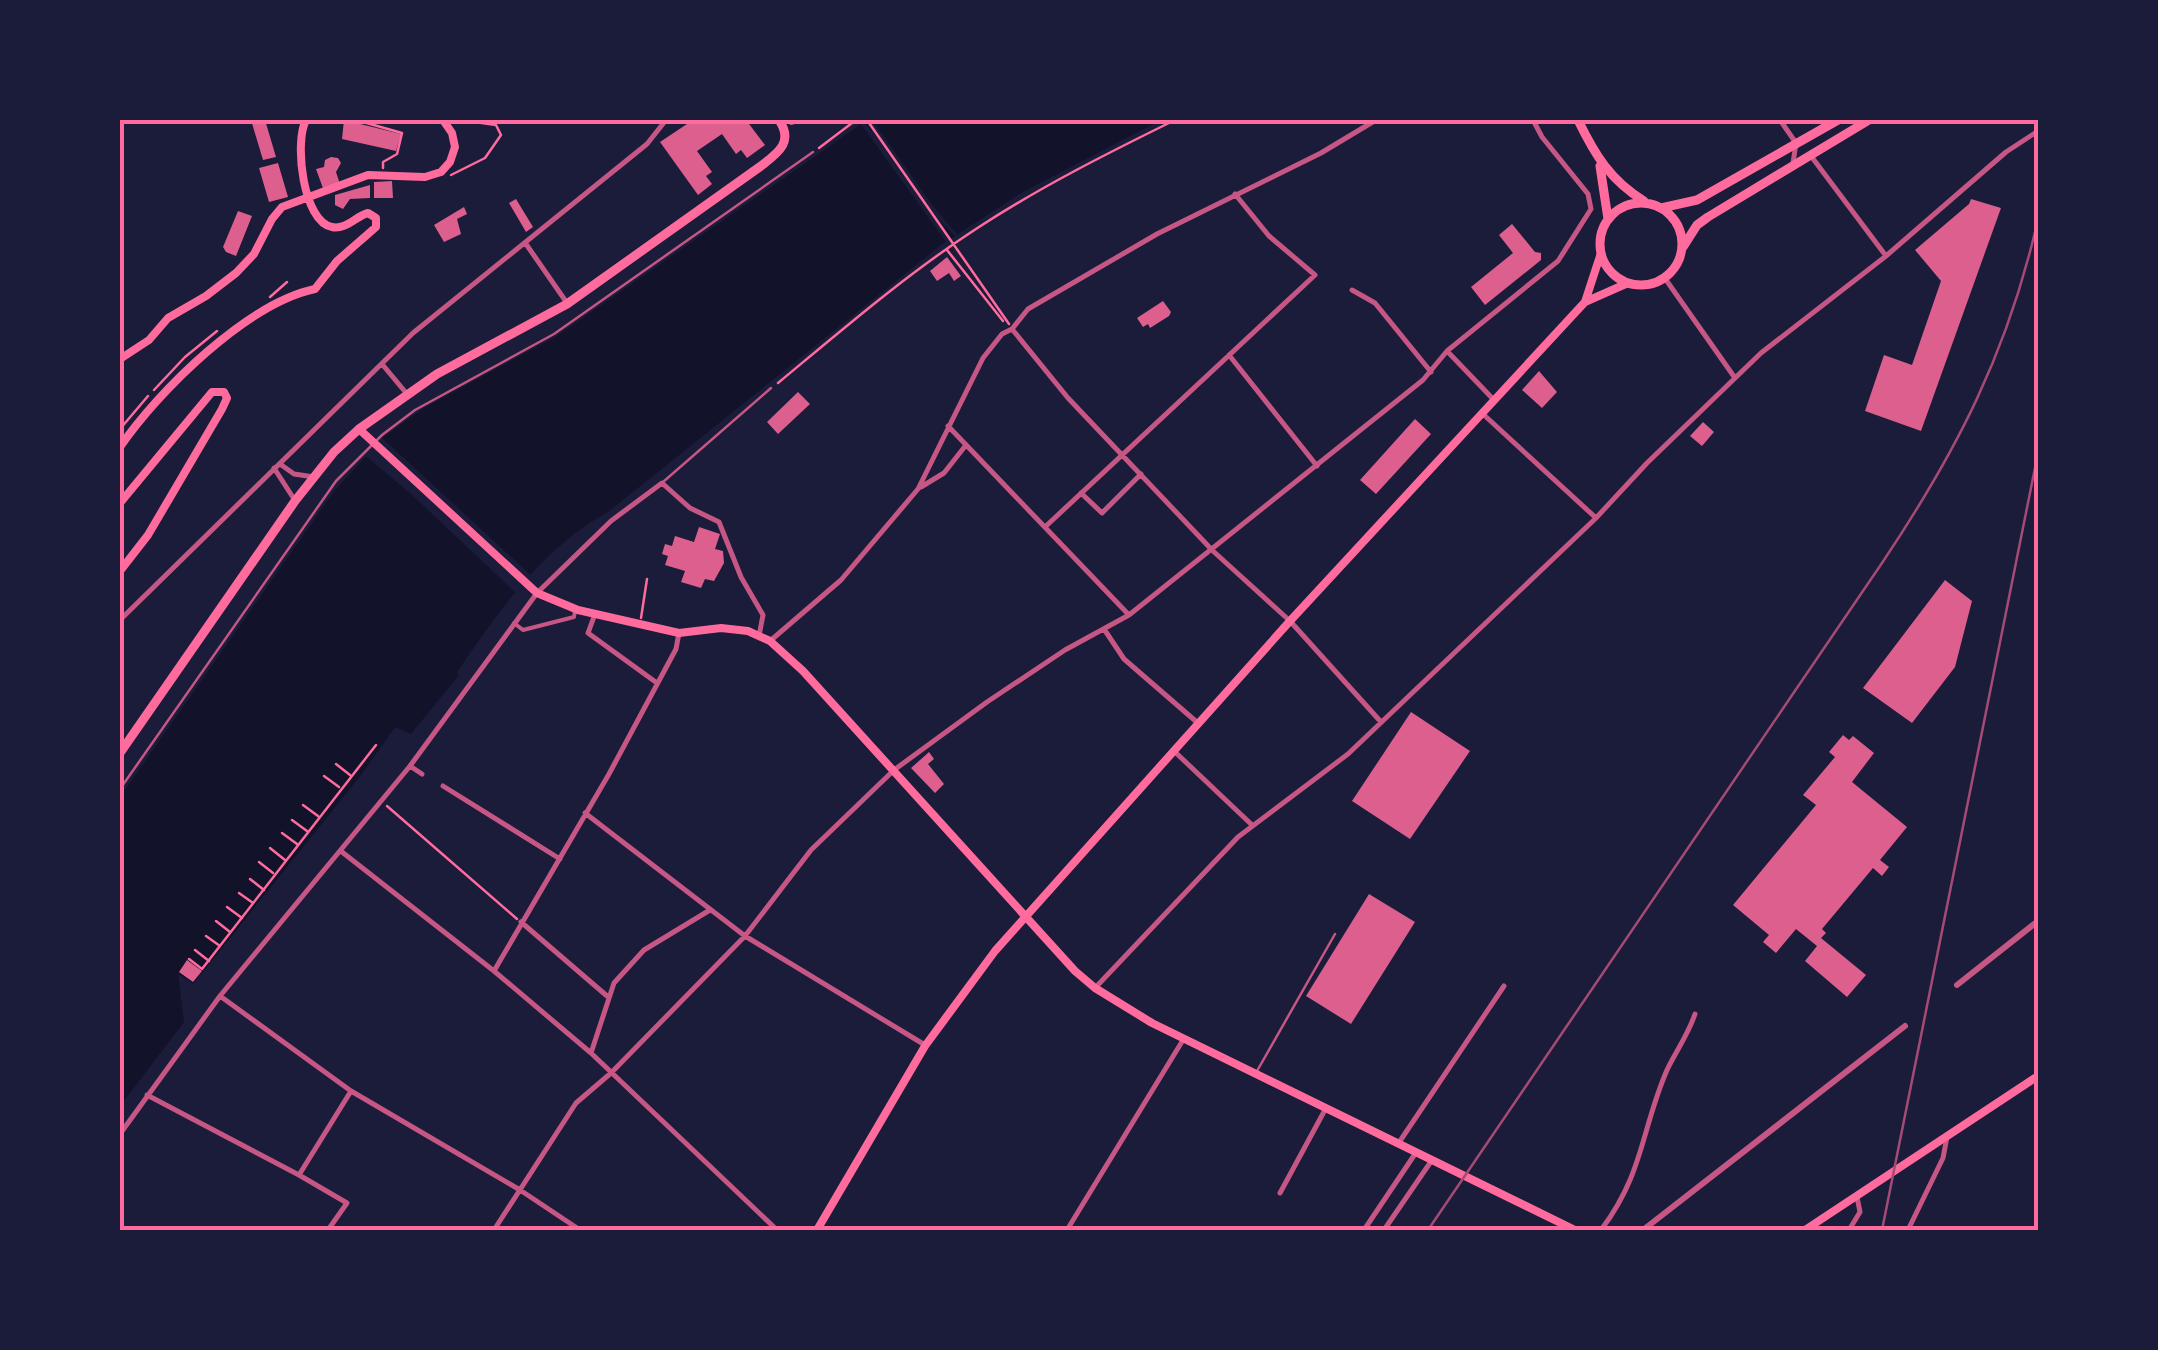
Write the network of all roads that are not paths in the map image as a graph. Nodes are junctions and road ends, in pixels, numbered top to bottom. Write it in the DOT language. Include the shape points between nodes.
graph roads {
  1 [pos="306,120"];
  2 [pos="442,120"];
  3 [pos="666,120"];
  4 [pos="779,120"];
  5 [pos="801,120"];
  6 [pos="1376,120"];
  7 [pos="1533,120"];
  8 [pos="1578,120"];
  9 [pos="1780,120"];
  10 [pos="1838,120"];
  11 [pos="1869,120"];
  12 [pos="791,123"];
  13 [pos="2038,131"];
  14 [pos="1796,143"];
  15 [pos="814,152"];
  16 [pos="1810,156"];
  17 [pos="1600,163"];
  18 [pos="1792,166"];
  19 [pos="1235,194"];
  20 [pos="1646,203"];
  21 [pos="1661,208"];
  22 [pos="1608,219"];
  23 [pos="526,244"];
  24 [pos="1682,248"];
  25 [pos="1601,252"];
  26 [pos="1886,256"];
  27 [pos="1664,277"];
  28 [pos="1628,282"];
  29 [pos="1352,290"];
  30 [pos="1586,302"];
  31 [pos="568,304"];
  32 [pos="1012,329"];
  33 [pos="1447,352"];
  34 [pos="1229,355"];
  35 [pos="120,359"];
  36 [pos="382,364"];
  37 [pos="1431,372"];
  38 [pos="1735,378"];
  39 [pos="771,388"];
  40 [pos="406,394"];
  41 [pos="1496,402"];
  42 [pos="1484,414"];
  43 [pos="948,426"];
  44 [pos="359,429"];
  45 [pos="966,444"];
  46 [pos="120,447"];
  47 [pos="1122,454"];
  48 [pos="276,466"];
  49 [pos="1317,466"];
  50 [pos="1140,474"];
  51 [pos="314,476"];
  52 [pos="662,483"];
  53 [pos="918,489"];
  54 [pos="1081,492"];
  55 [pos="295,502"];
  56 [pos="120,503"];
  57 [pos="1596,518"];
  58 [pos="1044,526"];
  59 [pos="1213,550"];
  60 [pos="120,571"];
  61 [pos="533,590"];
  62 [pos="576,608"];
  63 [pos="595,614"];
  64 [pos="1129,615"];
  65 [pos="120,620"];
  66 [pos="1290,622"];
  67 [pos="514,623"];
  68 [pos="1104,628"];
  69 [pos="679,633"];
  70 [pos="760,636"];
  71 [pos="770,641"];
  72 [pos="657,683"];
  73 [pos="1381,722"];
  74 [pos="1199,724"];
  75 [pos="1174,751"];
  76 [pos="120,753"];
  77 [pos="410,766"];
  78 [pos="894,770"];
  79 [pos="422,774"];
  80 [pos="442,786"];
  81 [pos="120,790"];
  82 [pos="585,813"];
  83 [pos="1252,824"];
  84 [pos="341,852"];
  85 [pos="560,859"];
  86 [pos="710,910"];
  87 [pos="1026,916"];
  88 [pos="2038,921"];
  89 [pos="521,922"];
  90 [pos="1335,934"];
  91 [pos="745,936"];
  92 [pos="494,970"];
  93 [pos="1957,985"];
  94 [pos="1504,986"];
  95 [pos="1094,988"];
  96 [pos="220,996"];
  97 [pos="607,996"];
  98 [pos="1695,1014"];
  99 [pos="1905,1026"];
  100 [pos="1185,1037"];
  101 [pos="925,1046"];
  102 [pos="592,1053"];
  103 [pos="1256,1072"];
  104 [pos="611,1073"];
  105 [pos="2038,1076"];
  106 [pos="351,1091"];
  107 [pos="148,1095"];
  108 [pos="1326,1108"];
  109 [pos="120,1134"];
  110 [pos="1947,1137"];
  111 [pos="1398,1144"];
  112 [pos="1416,1152"];
  113 [pos="1432,1160"];
  114 [pos="299,1175"];
  115 [pos="520,1190"];
  116 [pos="1280,1193"];
  117 [pos="1857,1196"];
  118 [pos="328,1230"];
  119 [pos="494,1230"];
  120 [pos="580,1230"];
  121 [pos="777,1230"];
  122 [pos="816,1230"];
  123 [pos="1067,1230"];
  124 [pos="1364,1230"];
  125 [pos="1384,1230"];
  126 [pos="1574,1230"];
  127 [pos="1601,1230"];
  128 [pos="1643,1230"];
  129 [pos="1805,1230"];
  130 [pos="1848,1230"];
  131 [pos="1908,1230"];
  1 -- 46 [label="main road" via="298,157 317,217 338,228 368,213 376,218 375,230 315,289 295,292 208,350"];
  2 -- 35 [label="main road" via="455,147 438,174 364,176 276,213 236,273"];
  3 -- 23 [label="street" via="647,144"];
  4 -- 31 [label="main road" via="786,135 778,153"];
  5 -- 12 [label="street"];
  6 -- 19 [label="street"];
  7 -- 33 [label="street" via="1588,194 1591,209 1558,261"];
  8 -- 17 [label="main road"];
  9 -- 14 [label="street"];
  10 -- 14 [label="main road"];
  11 -- 16 [label="main road"];
  13 -- 26 [label="street"];
  14 -- 18 [label="street"];
  14 -- 21 [label="main road" via="1698,200"];
  15 -- 81 [label="lane" via="554,334 382,435 336,481"];
  16 -- 18 [label="main road"];
  16 -- 26 [label="street"];
  17 -- 20 [label="main road"];
  17 -- 22 [label="main road"];
  18 -- 24 [label="main road" via="1708,217"];
  19 -- 32 [label="street" via="1028,309"];
  19 -- 34 [label="street" via="1269,236 1315,275"];
  20 -- 21 [label="main road"];
  20 -- 22 [label="main road" via="1618,209"];
  21 -- 24 [label="main road" via="1678,225"];
  22 -- 25 [label="main road"];
  23 -- 31 [label="street"];
  23 -- 36 [label="street" via="456,295"];
  24 -- 27 [label="main road"];
  25 -- 28 [label="main road" via="1610,271"];
  25 -- 30 [label="main road"];
  26 -- 38 [label="street"];
  27 -- 28 [label="main road"];
  27 -- 38 [label="street"];
  28 -- 30 [label="main road"];
  29 -- 37 [label="street" via="1375,303"];
  30 -- 41 [label="main road"];
  31 -- 40 [label="main road"];
  32 -- 43 [label="street" via="983,358"];
  32 -- 47 [label="street"];
  33 -- 37 [label="street"];
  33 -- 41 [label="street"];
  34 -- 47 [label="street"];
  34 -- 49 [label="street"];
  36 -- 40 [label="street"];
  36 -- 48 [label="street"];
  37 -- 49 [label="street"];
  38 -- 57 [label="street"];
  39 -- 52 [label="lane"];
  40 -- 44 [label="main road"];
  41 -- 42 [label="main road"];
  42 -- 57 [label="street"];
  42 -- 66 [label="main road"];
  43 -- 45 [label="street"];
  43 -- 53 [label="street"];
  44 -- 51 [label="main road"];
  44 -- 61 [label="main road"];
  45 -- 53 [label="street" via="944,473"];
  45 -- 58 [label="street"];
  47 -- 50 [label="street"];
  47 -- 54 [label="street"];
  48 -- 51 [label="street"];
  48 -- 55 [label="street"];
  48 -- 65 [label="street"];
  49 -- 59 [label="street"];
  50 -- 54 [label="street" via="1102,513"];
  50 -- 59 [label="street"];
  51 -- 55 [label="main road"];
  52 -- 61 [label="street"];
  52 -- 70 [label="street" via="719,522 764,614"];
  53 -- 71 [label="street" via="841,580"];
  54 -- 58 [label="street"];
  55 -- 76 [label="main road"];
  56 -- 60 [label="main road" via="212,392 224,392 222,409"];
  57 -- 73 [label="street"];
  58 -- 64 [label="street"];
  59 -- 64 [label="street"];
  59 -- 66 [label="street"];
  61 -- 62 [label="main road"];
  61 -- 67 [label="street"];
  62 -- 63 [label="main road"];
  62 -- 67 [label="street" via="574,616 523,630"];
  63 -- 69 [label="main road"];
  63 -- 72 [label="street" via="588,633"];
  64 -- 68 [label="street"];
  66 -- 73 [label="street"];
  66 -- 74 [label="main road"];
  67 -- 77 [label="street"];
  68 -- 74 [label="street" via="1124,660"];
  68 -- 78 [label="street"];
  69 -- 70 [label="main road" via="722,628"];
  69 -- 72 [label="street"];
  70 -- 71 [label="main road"];
  71 -- 78 [label="main road"];
  72 -- 82 [label="street"];
  73 -- 83 [label="street"];
  74 -- 75 [label="main road"];
  75 -- 83 [label="street"];
  75 -- 87 [label="main road"];
  77 -- 79 [label="street"];
  77 -- 84 [label="street"];
  78 -- 87 [label="main road"];
  78 -- 91 [label="street" via="811,850"];
  80 -- 85 [label="street"];
  82 -- 85 [label="street"];
  82 -- 86 [label="street"];
  83 -- 95 [label="street"];
  84 -- 92 [label="street"];
  84 -- 96 [label="street"];
  85 -- 89 [label="street"];
  86 -- 91 [label="street"];
  86 -- 97 [label="street" via="644,950"];
  87 -- 95 [label="main road"];
  87 -- 101 [label="main road"];
  88 -- 93 [label="street"];
  89 -- 92 [label="street"];
  89 -- 97 [label="street"];
  90 -- 103 [label="lane"];
  91 -- 101 [label="street"];
  91 -- 104 [label="street"];
  92 -- 102 [label="street"];
  94 -- 111 [label="street"];
  95 -- 100 [label="main road"];
  96 -- 106 [label="street"];
  96 -- 107 [label="street"];
  97 -- 102 [label="street"];
  98 -- 127 [label="street" via="1667,1071 1631,1182"];
  99 -- 128 [label="street"];
  100 -- 103 [label="main road"];
  100 -- 123 [label="street"];
  101 -- 122 [label="main road"];
  102 -- 104 [label="street"];
  103 -- 108 [label="main road"];
  104 -- 115 [label="street" via="576,1103"];
  104 -- 121 [label="street"];
  105 -- 110 [label="main road"];
  106 -- 114 [label="street"];
  106 -- 115 [label="street"];
  107 -- 109 [label="street"];
  107 -- 114 [label="street"];
  108 -- 111 [label="main road"];
  108 -- 116 [label="street"];
  110 -- 117 [label="main road"];
  110 -- 131 [label="street" via="1944,1158"];
  111 -- 112 [label="main road"];
  112 -- 113 [label="main road"];
  112 -- 124 [label="street"];
  113 -- 125 [label="street"];
  113 -- 126 [label="main road"];
  114 -- 118 [label="street" via="347,1203"];
  115 -- 119 [label="street"];
  115 -- 120 [label="street"];
  117 -- 129 [label="main road"];
  117 -- 130 [label="street" via="1860,1212"];
}
